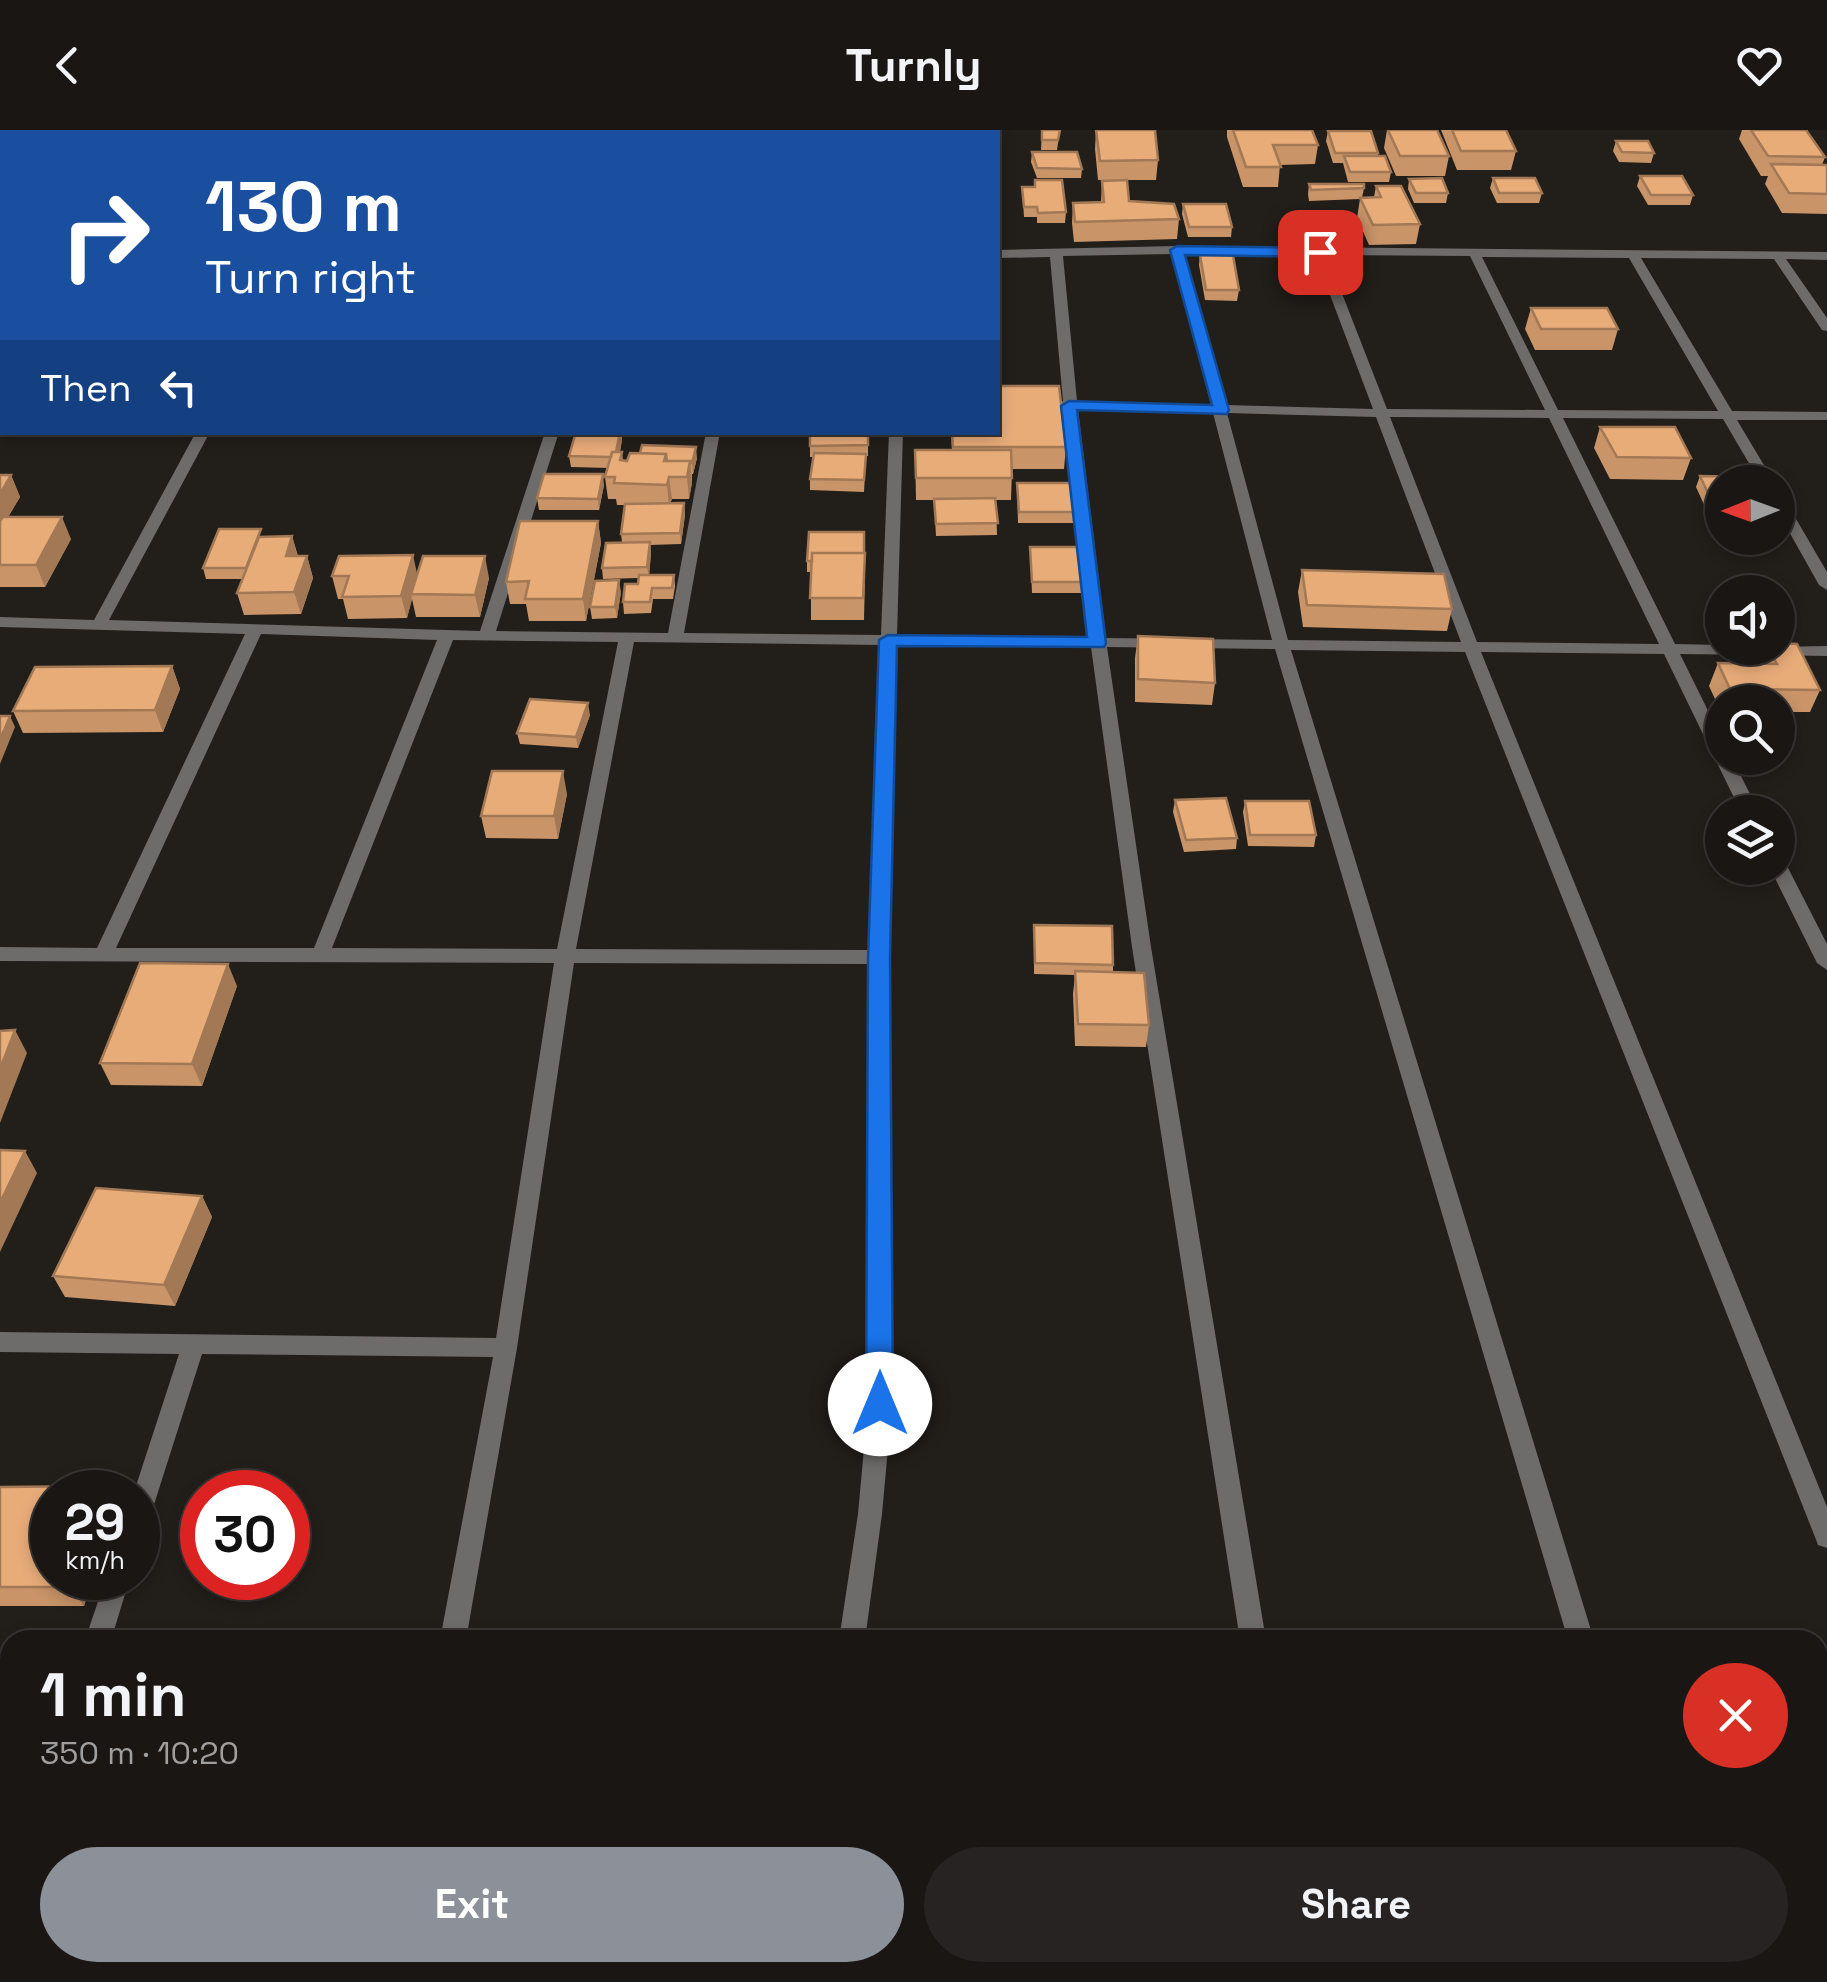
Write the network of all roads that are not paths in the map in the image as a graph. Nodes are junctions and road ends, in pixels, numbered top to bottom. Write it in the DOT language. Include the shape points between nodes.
graph roads {
  1 [pos="1177,250"];
  2 [pos="1056,252"];
  3 [pos="1320,252"];
  4 [pos="1000,254"];
  5 [pos="1475,255"];
  6 [pos="1777,255"];
  7 [pos="1634,256"];
  8 [pos="1827,256"];
  9 [pos="1827,327"];
  10 [pos="1060,406"];
  11 [pos="1221,410"];
  12 [pos="1380,413"];
  13 [pos="1554,415"];
  14 [pos="1729,416"];
  15 [pos="1827,416"];
  16 [pos="201,435"];
  17 [pos="551,435"];
  18 [pos="712,435"];
  19 [pos="896,435"];
  20 [pos="1758,465"];
  21 [pos="1795,529"];
  22 [pos="1827,585"];
  23 [pos="0,622"];
  24 [pos="100,623"];
  25 [pos="256,628"];
  26 [pos="448,634"];
  27 [pos="487,635"];
  28 [pos="627,636"];
  29 [pos="675,636"];
  30 [pos="888,640"];
  31 [pos="1097,643"];
  32 [pos="1282,646"];
  33 [pos="1472,649"];
  34 [pos="1668,650"];
  35 [pos="1827,651"];
  36 [pos="1741,795"];
  37 [pos="1788,885"];
  38 [pos="0,954"];
  39 [pos="103,956"];
  40 [pos="320,956"];
  41 [pos="566,956"];
  42 [pos="879,958"];
  43 [pos="1827,963"];
  44 [pos="0,1342"];
  45 [pos="194,1342"];
  46 [pos="506,1348"];
  47 [pos="153,1470"];
  48 [pos="1827,1537"];
  49 [pos="111,1600"];
  50 [pos="101,1630"];
  51 [pos="455,1630"];
  52 [pos="853,1630"];
  53 [pos="1251,1630"];
  54 [pos="1578,1630"];
  1 -- 2 [label="street"];
  1 -- 3 [label="street"];
  1 -- 11 [label="street"];
  2 -- 4 [label="street"];
  2 -- 10 [label="street"];
  3 -- 5 [label="street"];
  3 -- 12 [label="street"];
  5 -- 7 [label="street"];
  5 -- 13 [label="street"];
  6 -- 7 [label="street"];
  6 -- 8 [label="street"];
  6 -- 9 [label="street"];
  7 -- 14 [label="street"];
  10 -- 11 [label="street"];
  10 -- 31 [label="street"];
  11 -- 12 [label="street"];
  11 -- 32 [label="street"];
  12 -- 13 [label="street"];
  12 -- 33 [label="street"];
  13 -- 14 [label="street"];
  13 -- 34 [label="street"];
  14 -- 15 [label="street"];
  14 -- 20 [label="street"];
  16 -- 24 [label="street"];
  17 -- 27 [label="street"];
  18 -- 29 [label="street"];
  19 -- 30 [label="street"];
  21 -- 22 [label="street"];
  23 -- 24 [label="street"];
  24 -- 25 [label="street"];
  25 -- 26 [label="street"];
  25 -- 39 [label="street"];
  26 -- 27 [label="street"];
  26 -- 40 [label="street"];
  27 -- 28 [label="street"];
  28 -- 29 [label="street"];
  28 -- 41 [label="street"];
  29 -- 30 [label="street"];
  30 -- 31 [label="street"];
  30 -- 42 [label="street"];
  31 -- 32 [label="street"];
  31 -- 53 [label="street"];
  32 -- 33 [label="street"];
  32 -- 54 [label="street"];
  33 -- 34 [label="street"];
  33 -- 48 [label="street"];
  34 -- 35 [label="street"];
  34 -- 36 [label="street"];
  37 -- 43 [label="street"];
  38 -- 39 [label="street"];
  39 -- 40 [label="street"];
  40 -- 41 [label="street"];
  41 -- 42 [label="street"];
  41 -- 46 [label="street"];
  42 -- 52 [label="street" via="880,1404"];
  44 -- 45 [label="street"];
  45 -- 46 [label="street"];
  45 -- 47 [label="street"];
  46 -- 51 [label="street"];
  49 -- 50 [label="street"];
}
